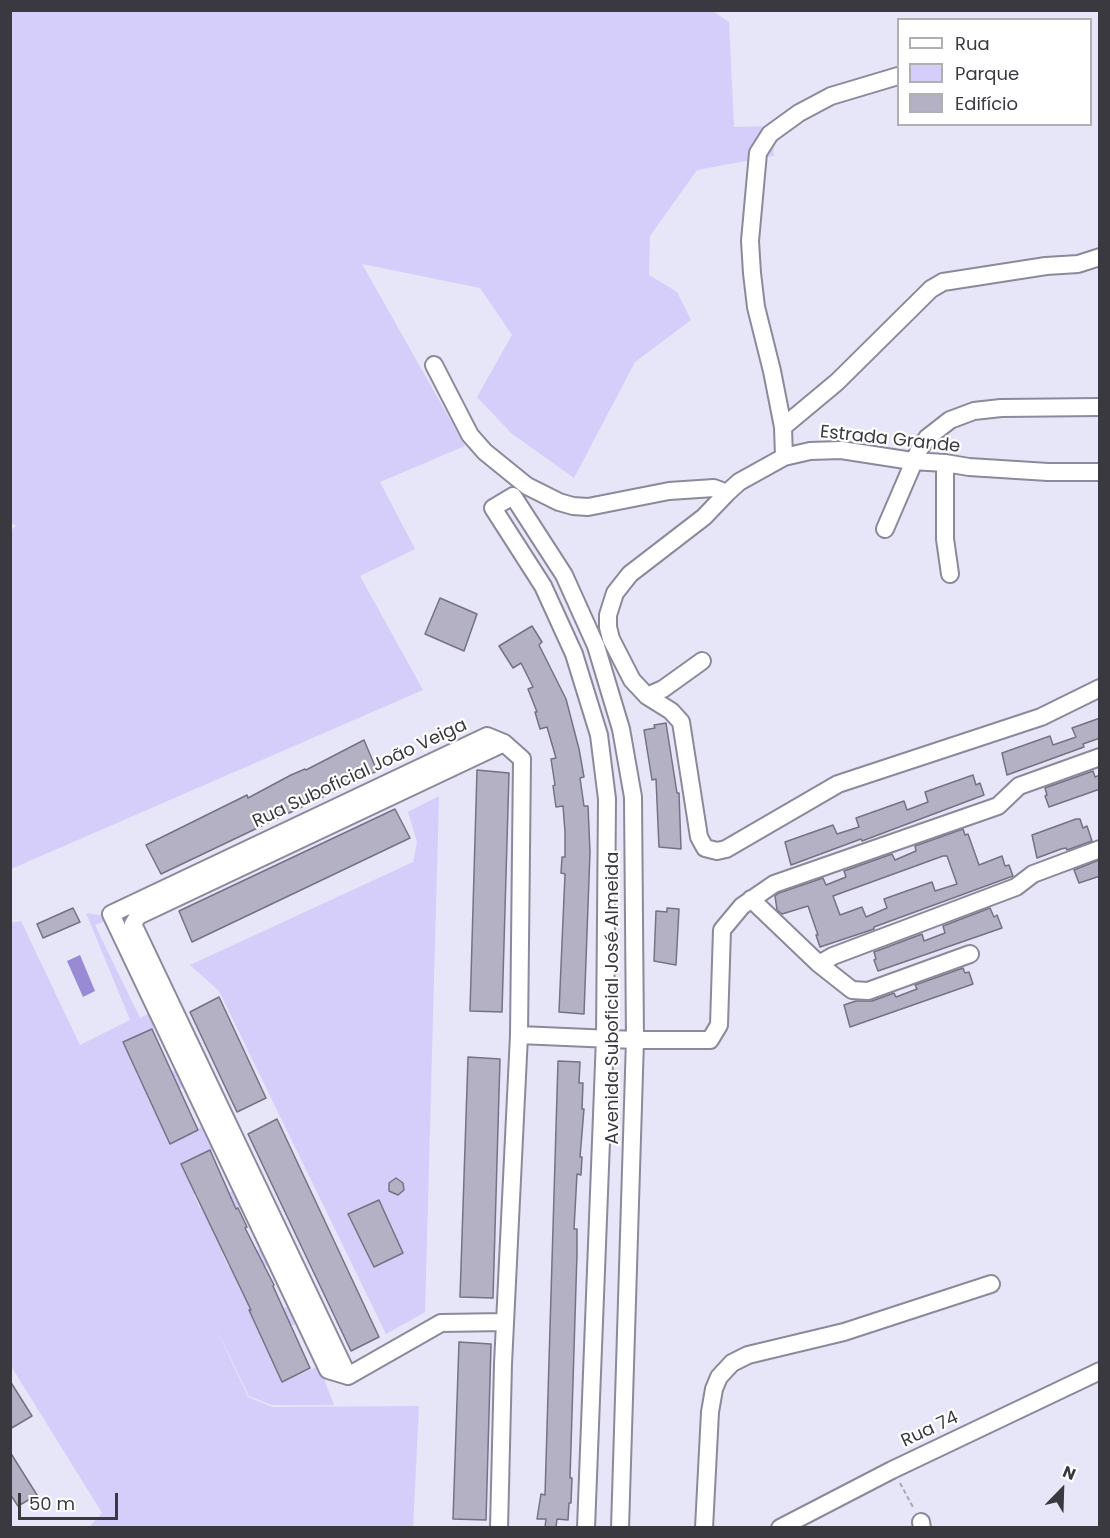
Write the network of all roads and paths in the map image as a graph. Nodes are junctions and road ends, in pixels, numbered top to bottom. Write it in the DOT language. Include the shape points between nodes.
graph roads {
  1 [pos="897,76"];
  2 [pos="1100,257"];
  3 [pos="434,365"];
  4 [pos="1100,407"];
  5 [pos="783,427"];
  6 [pos="784,457"];
  7 [pos="912,462"];
  8 [pos="945,463"];
  9 [pos="1100,472"];
  10 [pos="727,493"];
  11 [pos="885,529"];
  12 [pos="950,574"];
  13 [pos="702,661"];
  14 [pos="1100,688"];
  15 [pos="647,696"];
  16 [pos="504,743"];
  17 [pos="1100,757"];
  18 [pos="1100,849"];
  19 [pos="751,899"];
  20 [pos="970,954"];
  21 [pos="819,964"];
  22 [pos="519,1035"];
  23 [pos="605,1038"];
  24 [pos="634,1040"];
  25 [pos="991,1284"];
  26 [pos="505,1322"];
  27 [pos="1100,1371"];
  28 [pos="348,1376"];
  29 [pos="892,1470"];
  30 [pos="921,1525"];
  31 [pos="499,1527"];
  32 [pos="586,1527"];
  33 [pos="620,1527"];
  34 [pos="704,1527"];
  35 [pos="780,1527"];
  1 -- 5 [label="street" via="831,96 799,113 770,134 758,153 750,241 752,273"];
  2 -- 5 [label="street" via="1078,264 943,282"];
  3 -- 10 [label="street" via="470,435 485,452 527,486 559,502 588,507 669,491 714,488"];
  4 -- 7 [label="street" via="974,411 950,420 927,438"];
  5 -- 6 [label="street"];
  6 -- 7 [label="street, Estrada Grande" via="841,450"];
  6 -- 10 [label="street, Estrada Grande"];
  7 -- 8 [label="street, Estrada Grande"];
  7 -- 11 [label="street"];
  8 -- 9 [label="street, Estrada Grande" via="1025,471"];
  8 -- 12 [label="street" via="945,539"];
  10 -- 15 [label="street, Estrada Grande" via="704,517 630,574 610,604 612,639 632,680"];
  13 -- 15 [label="street"];
  14 -- 15 [label="street, Estrada Grande" via="1041,717 838,784 717,851 705,848 699,837 681,722"];
  16 -- 22 [label="street" via="522,759"];
  16 -- 28 [label="street, Rua Suboficial João Veiga" via="138,916 133,924"];
  16 -- 28 [label="street, Rua Suboficial João Veiga" via="487,736 111,914 328,1370"];
  17 -- 19 [label="street" via="1019,786 998,806 774,884"];
  18 -- 21 [label="street" via="1033,874 1016,887"];
  19 -- 21 [label="street"];
  19 -- 24 [label="street" via="722,930 719,1025 710,1040"];
  20 -- 21 [label="street" via="868,991 852,990"];
  22 -- 23 [label="street"];
  22 -- 26 [label="street"];
  23 -- 24 [label="street"];
  23 -- 24 [label="street, Avenida Suboficial José Almeida" via="607,798 599,735 574,654 543,586 493,508 513,496 564,575 596,646 621,729 633,797"];
  23 -- 32 [label="street, Avenida Suboficial José Almeida"];
  24 -- 33 [label="street, Avenida Suboficial José Almeida"];
  25 -- 34 [label="street" via="844,1332 748,1355 732,1364 719,1377 710,1412"];
  26 -- 28 [label="street" via="441,1323"];
  26 -- 31 [label="street"];
  27 -- 29 [label="street, Rua 74"];
  29 -- 30 [label="path"];
  29 -- 35 [label="street, Rua 74"];
}
